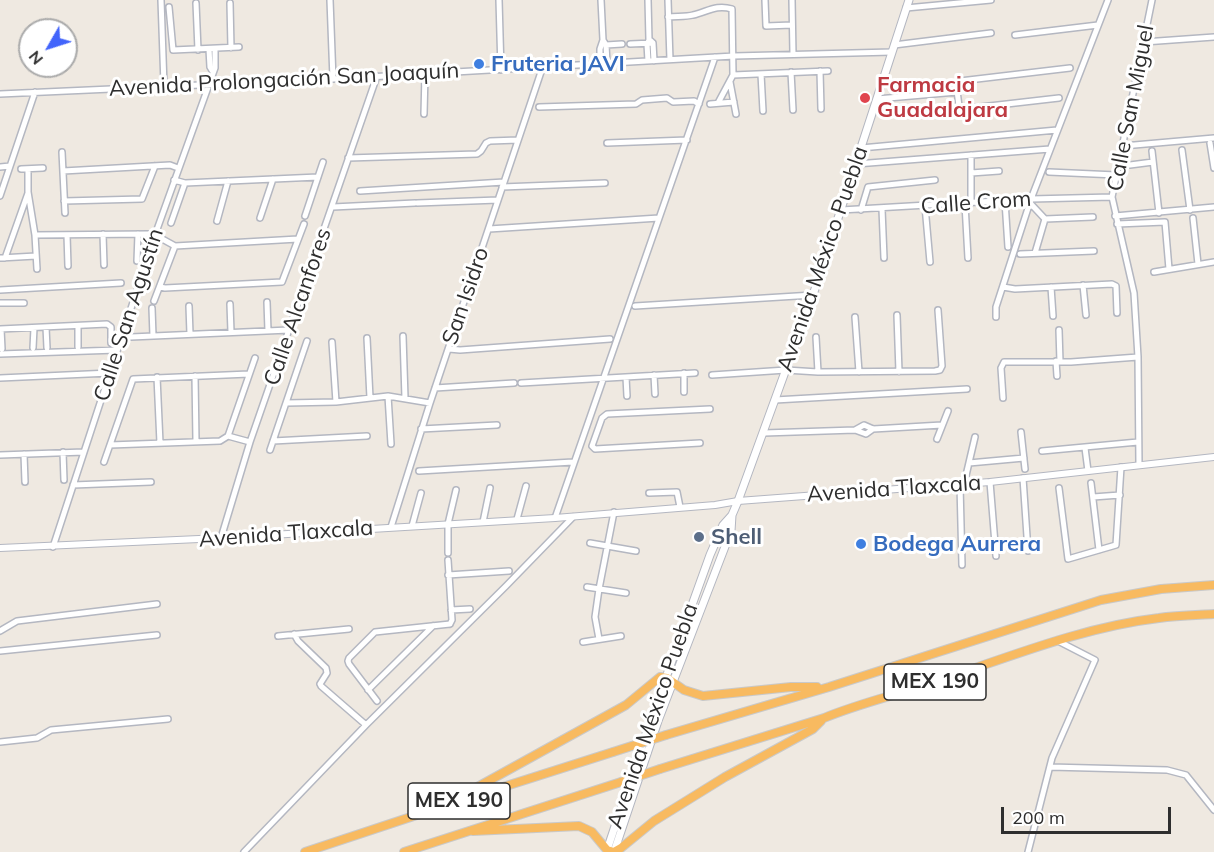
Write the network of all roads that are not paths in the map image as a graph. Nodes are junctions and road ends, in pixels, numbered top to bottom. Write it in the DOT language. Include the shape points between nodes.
graph roads {
  1 [pos="161,0"];
  2 [pos="330,0"];
  3 [pos="498,0"];
  4 [pos="601,0"];
  5 [pos="648,0"];
  6 [pos="668,0"];
  7 [pos="765,0"];
  8 [pos="792,0"];
  9 [pos="909,0"];
  10 [pos="991,0"];
  11 [pos="1108,0"];
  12 [pos="1152,0"];
  13 [pos="977,1"];
  14 [pos="943,2"];
  15 [pos="196,3"];
  16 [pos="230,3"];
  17 [pos="169,7"];
  18 [pos="906,8"];
  19 [pos="668,17"];
  20 [pos="792,25"];
  21 [pos="1098,25"];
  22 [pos="991,33"];
  23 [pos="1015,35"];
  24 [pos="1214,37"];
  25 [pos="650,42"];
  26 [pos="1144,42"];
  27 [pos="603,43"];
  28 [pos="630,44"];
  29 [pos="622,45"];
  30 [pos="239,47"];
  31 [pos="231,48"];
  32 [pos="212,49"];
  33 [pos="893,49"];
  34 [pos="198,50"];
  35 [pos="793,54"];
  36 [pos="734,56"];
  37 [pos="715,57"];
  38 [pos="670,60"];
  39 [pos="651,61"];
  40 [pos="607,63"];
  41 [pos="600,64"];
  42 [pos="543,66"];
  43 [pos="1070,68"];
  44 [pos="501,69"];
  45 [pos="820,71"];
  46 [pos="828,71"];
  47 [pos="791,72"];
  48 [pos="425,74"];
  49 [pos="761,74"];
  50 [pos="734,75"];
  51 [pos="377,76"];
  52 [pos="333,79"];
  53 [pos="730,82"];
  54 [pos="209,84"];
  55 [pos="164,85"];
  56 [pos="35,92"];
  57 [pos="957,92"];
  58 [pos="0,94"];
  59 [pos="1059,98"];
  60 [pos="877,99"];
  61 [pos="734,102"];
  62 [pos="718,103"];
  63 [pos="699,104"];
  64 [pos="710,104"];
  65 [pos="539,107"];
  66 [pos="821,109"];
  67 [pos="793,110"];
  68 [pos="763,111"];
  69 [pos="424,114"];
  70 [pos="736,114"];
  71 [pos="1058,130"];
  72 [pos="518,140"];
  73 [pos="687,140"];
  74 [pos="1212,140"];
  75 [pos="607,143"];
  76 [pos="1123,146"];
  77 [pos="861,148"];
  78 [pos="1050,149"];
  79 [pos="1182,150"];
  80 [pos="1152,151"];
  81 [pos="62,152"];
  82 [pos="971,155"];
  83 [pos="348,158"];
  84 [pos="323,162"];
  85 [pos="1153,162"];
  86 [pos="856,164"];
  87 [pos="1130,165"];
  88 [pos="10,166"];
  89 [pos="155,166"];
  90 [pos="0,167"];
  91 [pos="43,168"];
  92 [pos="178,168"];
  93 [pos="1214,168"];
  94 [pos="63,171"];
  95 [pos="999,171"];
  96 [pos="1049,172"];
  97 [pos="971,173"];
  98 [pos="1116,175"];
  99 [pos="318,177"];
  100 [pos="273,179"];
  101 [pos="935,180"];
  102 [pos="228,181"];
  103 [pos="180,182"];
  104 [pos="605,183"];
  105 [pos="503,184"];
  106 [pos="360,191"];
  107 [pos="28,192"];
  108 [pos="0,196"];
  109 [pos="1112,197"];
  110 [pos="498,200"];
  111 [pos="64,201"];
  112 [pos="1005,201"];
  113 [pos="1030,201"];
  114 [pos="968,203"];
  115 [pos="925,206"];
  116 [pos="333,207"];
  117 [pos="1214,207"];
  118 [pos="882,209"];
  119 [pos="841,210"];
  120 [pos="861,210"];
  121 [pos="1190,210"];
  122 [pos="65,213"];
  123 [pos="1159,213"];
  124 [pos="305,216"];
  125 [pos="1115,216"];
  126 [pos="1094,217"];
  127 [pos="260,218"];
  128 [pos="659,218"];
  129 [pos="1193,218"];
  130 [pos="1045,219"];
  131 [pos="217,220"];
  132 [pos="171,223"];
  133 [pos="304,224"];
  134 [pos="1117,224"];
  135 [pos="489,229"];
  136 [pos="104,234"];
  137 [pos="138,234"];
  138 [pos="35,235"];
  139 [pos="67,235"];
  140 [pos="155,235"];
  141 [pos="298,239"];
  142 [pos="175,246"];
  143 [pos="1008,247"];
  144 [pos="1094,251"];
  145 [pos="1035,253"];
  146 [pos="1020,254"];
  147 [pos="36,256"];
  148 [pos="2,258"];
  149 [pos="884,258"];
  150 [pos="968,258"];
  151 [pos="137,261"];
  152 [pos="930,262"];
  153 [pos="1214,262"];
  154 [pos="1198,264"];
  155 [pos="104,265"];
  156 [pos="68,266"];
  157 [pos="37,269"];
  158 [pos="1169,269"];
  159 [pos="1154,272"];
  160 [pos="121,284"];
  161 [pos="1083,285"];
  162 [pos="160,287"];
  163 [pos="1003,287"];
  164 [pos="1051,287"];
  165 [pos="0,290"];
  166 [pos="813,295"];
  167 [pos="154,301"];
  168 [pos="267,302"];
  169 [pos="0,303"];
  170 [pos="24,303"];
  171 [pos="230,304"];
  172 [pos="189,306"];
  173 [pos="635,306"];
  174 [pos="152,308"];
  175 [pos="938,310"];
  176 [pos="1117,313"];
  177 [pos="897,315"];
  178 [pos="1086,315"];
  179 [pos="1053,316"];
  180 [pos="855,317"];
  181 [pos="996,317"];
  182 [pos="78,326"];
  183 [pos="46,327"];
  184 [pos="34,328"];
  185 [pos="1,329"];
  186 [pos="289,330"];
  187 [pos="1059,330"];
  188 [pos="268,331"];
  189 [pos="231,332"];
  190 [pos="190,334"];
  191 [pos="153,336"];
  192 [pos="403,336"];
  193 [pos="131,337"];
  194 [pos="816,337"];
  195 [pos="367,338"];
  196 [pos="609,339"];
  197 [pos="307,341"];
  198 [pos="332,342"];
  199 [pos="111,343"];
  200 [pos="78,346"];
  201 [pos="33,348"];
  202 [pos="47,348"];
  203 [pos="449,349"];
  204 [pos="117,350"];
  205 [pos="1,351"];
  206 [pos="1138,357"];
  207 [pos="255,358"];
  208 [pos="1058,362"];
  209 [pos="786,370"];
  210 [pos="818,372"];
  211 [pos="859,372"];
  212 [pos="899,372"];
  213 [pos="110,373"];
  214 [pos="684,373"];
  215 [pos="695,373"];
  216 [pos="249,374"];
  217 [pos="654,375"];
  218 [pos="712,375"];
  219 [pos="195,376"];
  220 [pos="1056,376"];
  221 [pos="157,377"];
  222 [pos="626,377"];
  223 [pos="0,378"];
  224 [pos="603,378"];
  225 [pos="435,388"];
  226 [pos="967,389"];
  227 [pos="684,392"];
  228 [pos="656,394"];
  229 [pos="388,396"];
  230 [pos="627,396"];
  231 [pos="370,398"];
  232 [pos="405,398"];
  233 [pos="1004,398"];
  234 [pos="775,400"];
  235 [pos="336,402"];
  236 [pos="286,403"];
  237 [pos="430,403"];
  238 [pos="710,409"];
  239 [pos="948,411"];
  240 [pos="497,425"];
  241 [pos="942,425"];
  242 [pos="421,429"];
  243 [pos="585,430"];
  244 [pos="1021,432"];
  245 [pos="596,433"];
  246 [pos="764,433"];
  247 [pos="228,436"];
  248 [pos="367,436"];
  249 [pos="975,437"];
  250 [pos="937,440"];
  251 [pos="196,441"];
  252 [pos="273,441"];
  253 [pos="250,442"];
  254 [pos="1138,442"];
  255 [pos="160,443"];
  256 [pos="700,443"];
  257 [pos="391,444"];
  258 [pos="110,445"];
  259 [pos="1085,448"];
  260 [pos="270,450"];
  261 [pos="1042,451"];
  262 [pos="63,452"];
  263 [pos="84,452"];
  264 [pos="24,454"];
  265 [pos="0,455"];
  266 [pos="1214,457"];
  267 [pos="1024,458"];
  268 [pos="104,462"];
  269 [pos="573,462"];
  270 [pos="969,463"];
  271 [pos="1139,465"];
  272 [pos="1121,467"];
  273 [pos="1088,468"];
  274 [pos="1025,469"];
  275 [pos="419,471"];
  276 [pos="1023,478"];
  277 [pos="64,480"];
  278 [pos="25,482"];
  279 [pos="151,482"];
  280 [pos="990,482"];
  281 [pos="1091,483"];
  282 [pos="73,485"];
  283 [pos="962,485"];
  284 [pos="526,486"];
  285 [pos="490,488"];
  286 [pos="1059,488"];
  287 [pos="456,490"];
  288 [pos="421,493"];
  289 [pos="649,494"];
  290 [pos="1120,495"];
  291 [pos="1093,497"];
  292 [pos="738,501"];
  293 [pos="680,507"];
  294 [pos="614,513"];
  295 [pos="573,517"];
  296 [pos="555,518"];
  297 [pos="517,519"];
  298 [pos="483,522"];
  299 [pos="448,524"];
  300 [pos="412,526"];
  301 [pos="391,527"];
  302 [pos="221,538"];
  303 [pos="590,543"];
  304 [pos="607,545"];
  305 [pos="52,547"];
  306 [pos="0,548"];
  307 [pos="1099,550"];
  308 [pos="636,551"];
  309 [pos="1028,551"];
  310 [pos="996,556"];
  311 [pos="962,565"];
  312 [pos="508,571"];
  313 [pos="448,575"];
  314 [pos="1214,585"];
  315 [pos="587,587"];
  316 [pos="599,589"];
  317 [pos="626,593"];
  318 [pos="158,604"];
  319 [pos="470,609"];
  320 [pos="451,610"];
  321 [pos="1214,614"];
  322 [pos="450,624"];
  323 [pos="433,626"];
  324 [pos="349,629"];
  325 [pos="0,631"];
  326 [pos="460,631"];
  327 [pos="294,634"];
  328 [pos="157,635"];
  329 [pos="278,636"];
  330 [pos="621,636"];
  331 [pos="599,639"];
  332 [pos="1058,641"];
  333 [pos="584,642"];
  334 [pos="0,651"];
  335 [pos="670,680"];
  336 [pos="829,687"];
  337 [pos="368,690"];
  338 [pos="377,701"];
  339 [pos="824,718"];
  340 [pos="168,719"];
  341 [pos="366,725"];
  342 [pos="0,742"];
  343 [pos="1050,767"];
  344 [pos="443,806"];
  345 [pos="1214,810"];
  346 [pos="472,831"];
  347 [pos="610,851"];
  348 [pos="244,852"];
  349 [pos="305,852"];
  350 [pos="404,852"];
  351 [pos="1028,852"];
  1 -- 55 [label="street"];
  2 -- 52 [label="street"];
  3 -- 44 [label="street"];
  4 -- 27 [label="street"];
  5 -- 25 [label="street"];
  6 -- 19 [label="street"];
  7 -- 20 [label="street" via="766,26"];
  8 -- 20 [label="street"];
  9 -- 18 [label="main road, Avenida México Puebla"];
  10 -- 13 [label="street"];
  11 -- 21 [label="street"];
  12 -- 26 [label="street, Calle San Miguel"];
  13 -- 14 [label="street"];
  14 -- 18 [label="street"];
  15 -- 34 [label="street"];
  16 -- 31 [label="street"];
  17 -- 34 [label="street" via="173,50"];
  18 -- 33 [label="main road, Avenida México Puebla"];
  19 -- 36 [label="street" via="729,7"];
  19 -- 38 [label="street"];
  20 -- 35 [label="street"];
  21 -- 23 [label="street"];
  21 -- 71 [label="street"];
  22 -- 33 [label="street, Avenida Prolongación San Joaquín"];
  24 -- 26 [label="street"];
  25 -- 28 [label="street"];
  25 -- 39 [label="street"];
  26 -- 76 [label="street, Calle San Miguel"];
  27 -- 29 [label="street"];
  27 -- 40 [label="street"];
  27 -- 41 [label="street"];
  30 -- 31 [label="street"];
  31 -- 32 [label="street"];
  32 -- 34 [label="street"];
  32 -- 54 [label="street, Calle San Agustín"];
  33 -- 35 [label="street, Avenida Prolongación San Joaquín"];
  33 -- 60 [label="main road, Avenida México Puebla"];
  35 -- 36 [label="street, Avenida Prolongación San Joaquín"];
  36 -- 37 [label="street, Avenida Prolongación San Joaquín"];
  36 -- 50 [label="street"];
  37 -- 38 [label="street, Avenida Prolongación San Joaquín"];
  37 -- 63 [label="street"];
  38 -- 39 [label="street, Avenida Prolongación San Joaquín"];
  39 -- 40 [label="street, Avenida Prolongación San Joaquín"];
  40 -- 41 [label="street, Avenida Prolongación San Joaquín"];
  41 -- 42 [label="street, Avenida Prolongación San Joaquín"];
  42 -- 44 [label="street, Avenida Prolongación San Joaquín"];
  42 -- 72 [label="street, San Isidro"];
  43 -- 57 [label="street" via="960,81 956,83"];
  44 -- 48 [label="street, Avenida Prolongación San Joaquín"];
  45 -- 46 [label="street"];
  45 -- 47 [label="street"];
  45 -- 66 [label="street"];
  47 -- 49 [label="street"];
  47 -- 67 [label="street"];
  48 -- 51 [label="street, Avenida Prolongación San Joaquín"];
  48 -- 69 [label="street"];
  49 -- 50 [label="street"];
  49 -- 68 [label="street"];
  50 -- 53 [label="street"];
  51 -- 52 [label="street, Avenida Prolongación San Joaquín"];
  51 -- 83 [label="street, Calle Alcanfores"];
  52 -- 54 [label="street, Avenida Prolongación San Joaquín"];
  53 -- 61 [label="street"];
  53 -- 62 [label="street"];
  54 -- 55 [label="street, Avenida Prolongación San Joaquín"];
  54 -- 92 [label="street, Calle San Agustín"];
  55 -- 56 [label="street, Avenida Prolongación San Joaquín"];
  56 -- 58 [label="street, Avenida Prolongación San Joaquín"];
  56 -- 88 [label="street"];
  57 -- 59 [label="street" via="963,109"];
  57 -- 60 [label="street"];
  60 -- 77 [label="main road, Avenida México Puebla"];
  61 -- 62 [label="street"];
  61 -- 70 [label="street"];
  62 -- 64 [label="street"];
  63 -- 65 [label="street" via="667,98 636,104"];
  63 -- 73 [label="street"];
  71 -- 77 [label="street"];
  71 -- 78 [label="street"];
  72 -- 83 [label="street" via="486,142 477,154"];
  72 -- 105 [label="street, San Isidro"];
  73 -- 75 [label="street"];
  73 -- 128 [label="street"];
  74 -- 76 [label="street"];
  74 -- 93 [label="street"];
  76 -- 98 [label="street, Calle San Miguel"];
  77 -- 86 [label="main road, Avenida México Puebla"];
  78 -- 82 [label="street"];
  78 -- 113 [label="street"];
  79 -- 121 [label="street"];
  80 -- 85 [label="street"];
  81 -- 94 [label="street"];
  82 -- 86 [label="street"];
  82 -- 97 [label="street"];
  83 -- 116 [label="street, Calle Alcanfores"];
  84 -- 99 [label="street"];
  85 -- 87 [label="street"];
  85 -- 123 [label="street"];
  86 -- 119 [label="main road, Avenida México Puebla"];
  88 -- 90 [label="street"];
  88 -- 108 [label="street"];
  89 -- 92 [label="street"];
  89 -- 94 [label="street"];
  89 -- 111 [label="street" via="142,199"];
  91 -- 107 [label="street" via="24,169"];
  92 -- 103 [label="street, Calle San Agustín"];
  94 -- 111 [label="street"];
  95 -- 97 [label="street"];
  96 -- 98 [label="street"];
  97 -- 114 [label="street"];
  98 -- 109 [label="street, Calle San Miguel"];
  99 -- 100 [label="street"];
  99 -- 124 [label="street"];
  100 -- 102 [label="street"];
  100 -- 127 [label="street"];
  101 -- 120 [label="street" via="872,185 866,191"];
  102 -- 103 [label="street"];
  102 -- 131 [label="street"];
  103 -- 132 [label="street"];
  103 -- 140 [label="street, Calle San Agustín"];
  104 -- 105 [label="street"];
  105 -- 106 [label="street"];
  105 -- 110 [label="street, San Isidro"];
  107 -- 138 [label="street"];
  107 -- 148 [label="street"];
  109 -- 113 [label="street, Calle Crom"];
  109 -- 125 [label="street, Calle San Miguel"];
  110 -- 116 [label="street"];
  110 -- 135 [label="street, San Isidro"];
  111 -- 122 [label="street"];
  112 -- 113 [label="street, Calle Crom"];
  112 -- 114 [label="street, Calle Crom"];
  112 -- 143 [label="street"];
  113 -- 130 [label="street"];
  113 -- 163 [label="street"];
  114 -- 115 [label="street, Calle Crom"];
  114 -- 150 [label="street"];
  115 -- 118 [label="street, Calle Crom"];
  115 -- 152 [label="street"];
  116 -- 186 [label="street, Calle Alcanfores"];
  117 -- 121 [label="street"];
  118 -- 120 [label="street, Calle Crom"];
  118 -- 149 [label="street"];
  119 -- 120 [label="street, Calle Crom"];
  119 -- 166 [label="main road, Avenida México Puebla"];
  121 -- 123 [label="street"];
  123 -- 125 [label="street"];
  125 -- 134 [label="street, Calle San Miguel"];
  126 -- 130 [label="street"];
  128 -- 135 [label="street"];
  128 -- 224 [label="street"];
  129 -- 154 [label="street"];
  130 -- 145 [label="street"];
  133 -- 141 [label="street"];
  134 -- 158 [label="street" via="1165,222"];
  134 -- 206 [label="street, Calle San Miguel" via="1134,292"];
  135 -- 203 [label="street, San Isidro"];
  136 -- 137 [label="street"];
  136 -- 139 [label="street"];
  136 -- 155 [label="street"];
  137 -- 140 [label="street"];
  137 -- 151 [label="street"];
  138 -- 139 [label="street"];
  138 -- 147 [label="street"];
  139 -- 156 [label="street"];
  140 -- 142 [label="street"];
  140 -- 204 [label="street, Calle San Agustín"];
  141 -- 142 [label="street"];
  141 -- 162 [label="street" via="282,282"];
  142 -- 162 [label="street"];
  144 -- 145 [label="street"];
  145 -- 146 [label="street"];
  147 -- 148 [label="street"];
  147 -- 157 [label="street"];
  153 -- 154 [label="street"];
  154 -- 158 [label="street"];
  158 -- 159 [label="street"];
  160 -- 165 [label="street"];
  161 -- 164 [label="street"];
  161 -- 176 [label="street" via="1115,285"];
  161 -- 178 [label="street"];
  162 -- 167 [label="street"];
  163 -- 164 [label="street"];
  163 -- 181 [label="street"];
  164 -- 179 [label="street"];
  166 -- 173 [label="street"];
  166 -- 209 [label="main road, Avenida México Puebla"];
  168 -- 188 [label="street"];
  169 -- 170 [label="street"];
  171 -- 189 [label="street"];
  172 -- 190 [label="street"];
  174 -- 191 [label="street"];
  175 -- 212 [label="street" via="940,370"];
  177 -- 212 [label="street"];
  180 -- 211 [label="street"];
  182 -- 183 [label="street"];
  182 -- 199 [label="street" via="106,324 111,327"];
  182 -- 200 [label="street"];
  183 -- 184 [label="street"];
  183 -- 202 [label="street"];
  184 -- 185 [label="street"];
  184 -- 201 [label="street"];
  185 -- 205 [label="street"];
  186 -- 188 [label="street"];
  186 -- 253 [label="street, Calle Alcanfores"];
  187 -- 208 [label="street"];
  188 -- 189 [label="street"];
  189 -- 190 [label="street"];
  190 -- 191 [label="street"];
  191 -- 193 [label="street"];
  192 -- 232 [label="street"];
  194 -- 210 [label="street"];
  195 -- 231 [label="street"];
  196 -- 203 [label="street"];
  197 -- 236 [label="street"];
  198 -- 235 [label="street"];
  203 -- 225 [label="street, San Isidro"];
  204 -- 205 [label="street"];
  204 -- 213 [label="street, Calle San Agustín"];
  206 -- 208 [label="street"];
  206 -- 254 [label="street, Calle San Miguel"];
  207 -- 216 [label="street"];
  208 -- 220 [label="street"];
  208 -- 233 [label="street" via="1004,362"];
  209 -- 210 [label="street"];
  209 -- 218 [label="street"];
  209 -- 234 [label="main road, Avenida México Puebla"];
  210 -- 211 [label="street"];
  211 -- 212 [label="street"];
  213 -- 223 [label="street"];
  213 -- 263 [label="street, Calle San Agustín"];
  214 -- 215 [label="street"];
  214 -- 217 [label="street"];
  214 -- 227 [label="street"];
  216 -- 219 [label="street"];
  216 -- 247 [label="street"];
  217 -- 222 [label="street"];
  217 -- 228 [label="street"];
  219 -- 221 [label="street"];
  219 -- 251 [label="street"];
  221 -- 255 [label="street"];
  221 -- 258 [label="street" via="130,382"];
  222 -- 224 [label="street"];
  222 -- 230 [label="street"];
  224 -- 225 [label="street"];
  224 -- 243 [label="street"];
  225 -- 237 [label="street, San Isidro"];
  226 -- 234 [label="street"];
  229 -- 231 [label="street"];
  229 -- 232 [label="street"];
  229 -- 257 [label="street"];
  231 -- 235 [label="street"];
  232 -- 237 [label="street"];
  234 -- 246 [label="main road, Avenida México Puebla"];
  235 -- 236 [label="street"];
  236 -- 252 [label="street"];
  237 -- 242 [label="street, San Isidro"];
  238 -- 245 [label="street" via="607,414"];
  239 -- 241 [label="street"];
  240 -- 242 [label="street"];
  241 -- 246 [label="street" via="873,429 864,425 855,430"];
  241 -- 250 [label="street"];
  242 -- 301 [label="street, San Isidro"];
  243 -- 245 [label="street"];
  243 -- 269 [label="street"];
  244 -- 267 [label="street"];
  245 -- 256 [label="street" via="592,446 595,449"];
  246 -- 292 [label="main road, Avenida México Puebla"];
  247 -- 251 [label="street" via="220,441"];
  247 -- 253 [label="street"];
  248 -- 252 [label="street"];
  249 -- 270 [label="street"];
  251 -- 255 [label="street"];
  252 -- 260 [label="street"];
  253 -- 302 [label="street, Calle Alcanfores"];
  254 -- 259 [label="street"];
  254 -- 271 [label="street, Calle San Miguel"];
  255 -- 258 [label="street"];
  258 -- 268 [label="street"];
  259 -- 261 [label="street"];
  259 -- 273 [label="street"];
  262 -- 263 [label="street"];
  262 -- 264 [label="street"];
  262 -- 277 [label="street"];
  263 -- 282 [label="street, Calle San Agustín"];
  264 -- 265 [label="street"];
  264 -- 278 [label="street"];
  266 -- 271 [label="street, Avenida Tlaxcala"];
  267 -- 270 [label="street"];
  267 -- 274 [label="street"];
  269 -- 275 [label="street"];
  269 -- 296 [label="street"];
  270 -- 283 [label="street"];
  271 -- 272 [label="street, Avenida Tlaxcala"];
  272 -- 273 [label="street, Avenida Tlaxcala"];
  272 -- 290 [label="street"];
  273 -- 276 [label="street, Avenida Tlaxcala"];
  276 -- 280 [label="street, Avenida Tlaxcala"];
  276 -- 309 [label="street"];
  279 -- 282 [label="street"];
  280 -- 283 [label="street, Avenida Tlaxcala"];
  280 -- 310 [label="street"];
  281 -- 291 [label="street"];
  282 -- 305 [label="street, Calle San Agustín"];
  283 -- 292 [label="street, Avenida Tlaxcala"];
  283 -- 311 [label="street"];
  284 -- 297 [label="street"];
  285 -- 298 [label="street"];
  286 -- 307 [label="street" via="1068,558"];
  287 -- 299 [label="street"];
  288 -- 300 [label="street"];
  289 -- 293 [label="street" via="677,492"];
  290 -- 291 [label="street"];
  290 -- 307 [label="street" via="1116,545"];
  291 -- 307 [label="street"];
  292 -- 293 [label="street, Avenida Tlaxcala"];
  292 -- 335 [label="main road, Avenida México Puebla" via="731,531"];
  293 -- 294 [label="street, Avenida Tlaxcala"];
  294 -- 295 [label="street, Avenida Tlaxcala"];
  294 -- 304 [label="street"];
  295 -- 296 [label="street, Avenida Tlaxcala"];
  295 -- 326 [label="street"];
  296 -- 297 [label="street, Avenida Tlaxcala"];
  297 -- 298 [label="street, Avenida Tlaxcala"];
  298 -- 299 [label="street, Avenida Tlaxcala"];
  299 -- 300 [label="street, Avenida Tlaxcala"];
  299 -- 313 [label="street"];
  300 -- 301 [label="street, Avenida Tlaxcala"];
  301 -- 302 [label="street, Avenida Tlaxcala"];
  302 -- 305 [label="street, Avenida Tlaxcala"];
  303 -- 304 [label="street"];
  304 -- 308 [label="street"];
  304 -- 316 [label="street"];
  305 -- 306 [label="street, Avenida Tlaxcala"];
  312 -- 313 [label="street"];
  313 -- 320 [label="street"];
  314 -- 336 [label="highway, MEX 190" via="1161,589 1101,600"];
  315 -- 316 [label="street"];
  316 -- 317 [label="street"];
  316 -- 331 [label="street" via="595,622"];
  318 -- 325 [label="street" via="17,621"];
  319 -- 320 [label="street"];
  320 -- 322 [label="street"];
  321 -- 332 [label="highway, MEX 190" via="1112,626"];
  322 -- 323 [label="street"];
  322 -- 326 [label="street"];
  323 -- 337 [label="street"];
  323 -- 337 [label="street" via="375,632 349,658 349,664"];
  324 -- 327 [label="street"];
  326 -- 341 [label="street"];
  327 -- 329 [label="street"];
  327 -- 341 [label="street" via="326,668 321,686"];
  328 -- 334 [label="street"];
  330 -- 331 [label="street"];
  331 -- 333 [label="street"];
  332 -- 339 [label="highway, MEX 190"];
  332 -- 343 [label="street" via="1095,660"];
  335 -- 336 [label="highway" via="703,696"];
  335 -- 344 [label="highway" via="660,677 626,705"];
  335 -- 347 [label="main road, Avenida México Puebla"];
  336 -- 344 [label="highway, MEX 190, bridge"];
  337 -- 338 [label="street"];
  339 -- 346 [label="highway, MEX 190, bridge"];
  339 -- 347 [label="highway" via="813,729 735,771 654,820 621,848"];
  340 -- 342 [label="street" via="51,730 38,738"];
  341 -- 348 [label="street"];
  343 -- 345 [label="street" via="1167,770 1186,775"];
  343 -- 351 [label="street"];
  344 -- 349 [label="highway, MEX 190"];
  346 -- 347 [label="highway" via="579,826 592,832"];
  346 -- 350 [label="highway, MEX 190"];
}
